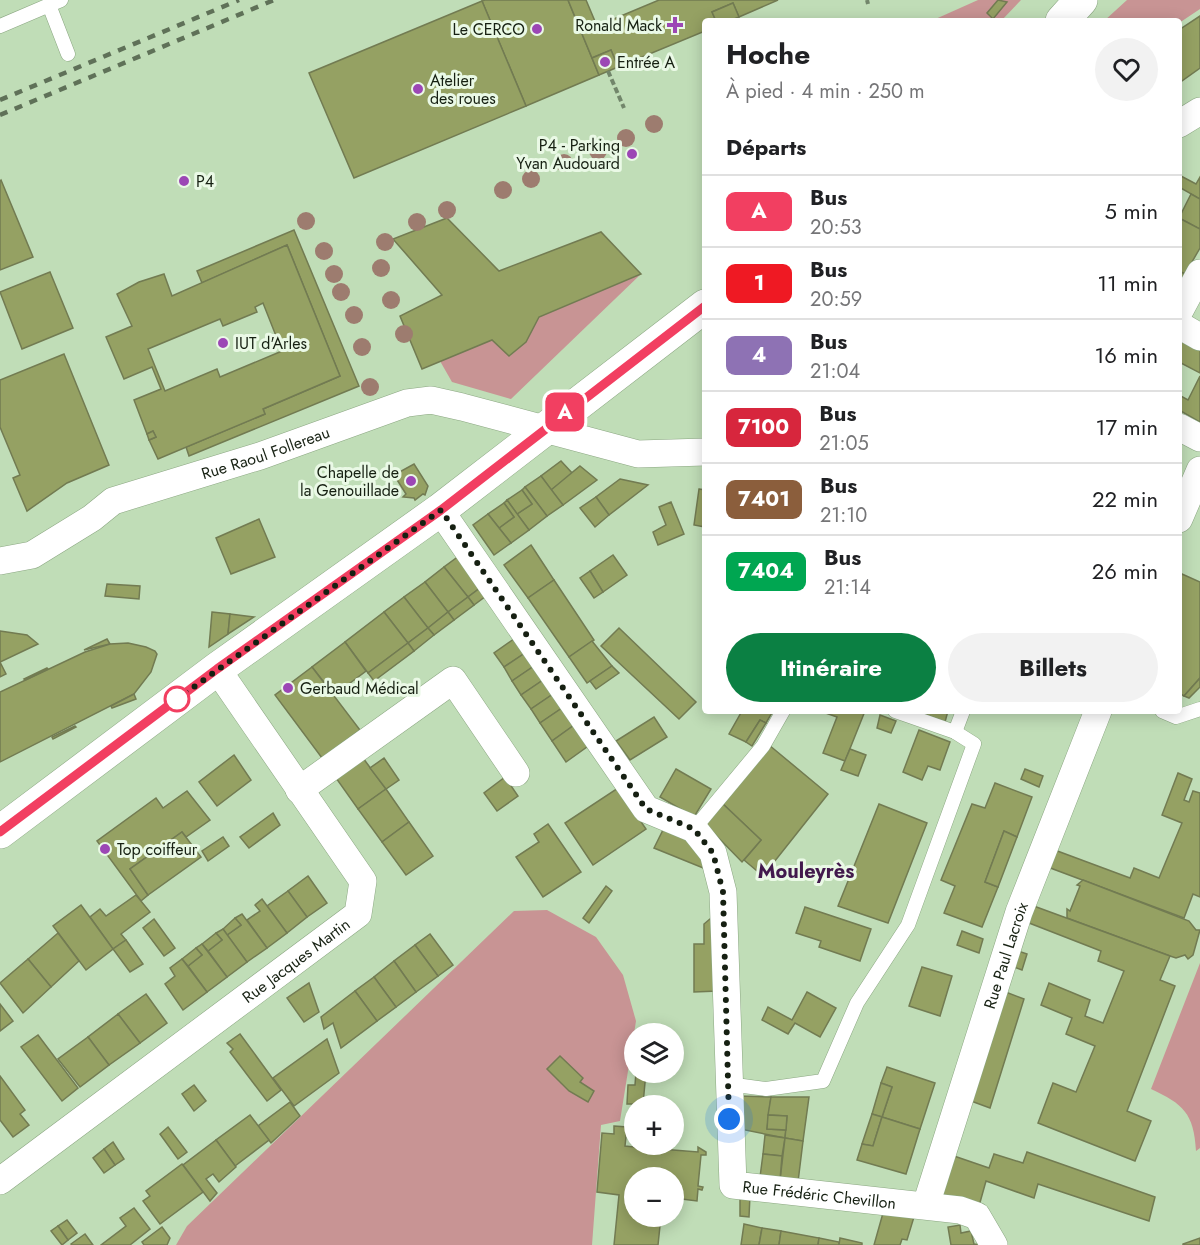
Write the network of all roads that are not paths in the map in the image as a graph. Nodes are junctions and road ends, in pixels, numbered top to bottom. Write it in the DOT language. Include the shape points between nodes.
graph roads {
  1 [pos="1081,0"];
  2 [pos="55,3"];
  3 [pos="1065,18"];
  4 [pos="0,26"];
  5 [pos="68,54"];
  6 [pos="1200,111"];
  7 [pos="1182,122"];
  8 [pos="1200,273"];
  9 [pos="1182,306"];
  10 [pos="702,308"];
  11 [pos="1182,327"];
  12 [pos="1200,337"];
  13 [pos="543,429"];
  14 [pos="1182,429"];
  15 [pos="1200,438"];
  16 [pos="702,452"];
  17 [pos="1200,470"];
  18 [pos="441,510"];
  19 [pos="1182,512"];
  20 [pos="0,561"];
  21 [pos="217,669"];
  22 [pos="1200,709"];
  23 [pos="781,714"];
  24 [pos="904,714"];
  25 [pos="962,714"];
  26 [pos="1097,714"];
  27 [pos="1169,714"];
  28 [pos="955,732"];
  29 [pos="516,773"];
  30 [pos="299,790"];
  31 [pos="694,829"];
  32 [pos="0,832"];
  33 [pos="728,1084"];
  34 [pos="0,1181"];
  35 [pos="926,1205"];
  36 [pos="994,1245"];
  1 -- 3 [label="main road"];
  2 -- 4 [label="lane"];
  2 -- 5 [label="lane"];
  6 -- 7 [label="street"];
  8 -- 9 [label="street"];
  10 -- 13 [label="main road"];
  11 -- 12 [label="street"];
  13 -- 16 [label="street, Rue Raoul Follereau" via="638,454"];
  13 -- 18 [label="main road"];
  13 -- 20 [label="street, Rue Raoul Follereau" via="430,400 406,403 260,456 113,501 32,555"];
  14 -- 15 [label="street"];
  17 -- 19 [label="street"];
  18 -- 21 [label="main road"];
  18 -- 31 [label="street, Rue Frédéric Chevillon" via="646,809"];
  21 -- 30 [label="street, Rue Jacques Martin"];
  21 -- 32 [label="main road"];
  22 -- 27 [label="lane" via="1176,717"];
  23 -- 31 [label="lane" via="762,746"];
  24 -- 28 [label="lane"];
  25 -- 28 [label="lane"];
  26 -- 35 [label="street, Rue Paul Lacroix" via="1019,912"];
  28 -- 33 [label="lane" via="974,744 908,925 857,1003 823,1081 766,1089"];
  29 -- 30 [label="street" via="453,680"];
  30 -- 34 [label="street, Rue Jacques Martin" via="363,880 358,914"];
  31 -- 33 [label="street, Rue Frédéric Chevillon" via="713,853 723,892"];
  33 -- 35 [label="street, Rue Frédéric Chevillon" via="733,1185"];
  35 -- 36 [label="street" via="976,1216"];
}
